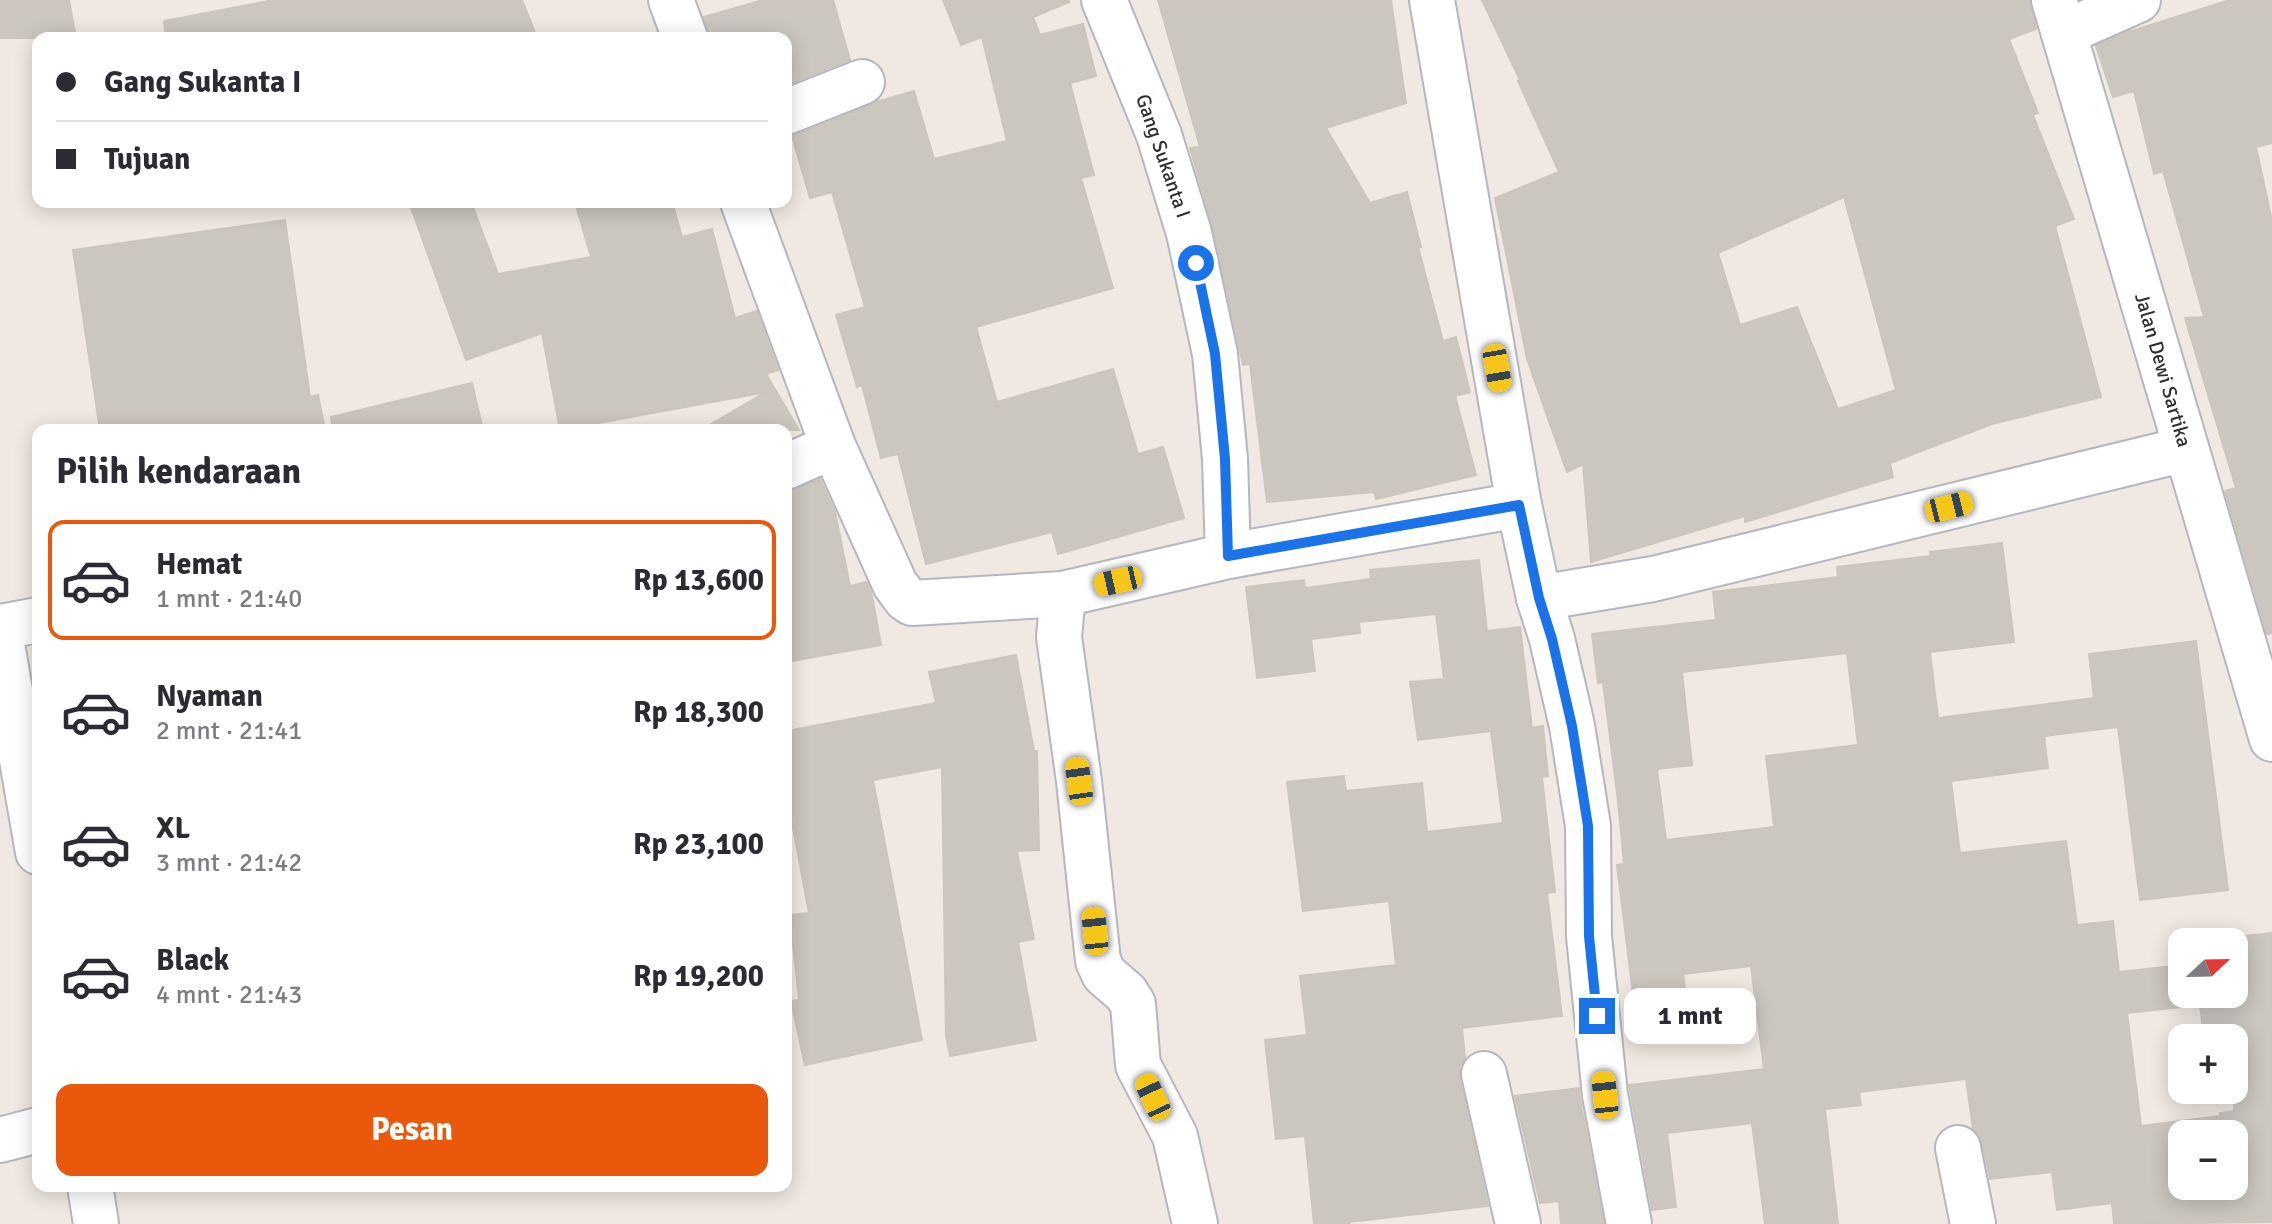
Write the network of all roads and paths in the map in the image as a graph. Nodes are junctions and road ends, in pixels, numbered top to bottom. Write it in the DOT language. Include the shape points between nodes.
graph roads {
  1 [pos="671,0"];
  2 [pos="1104,0"];
  3 [pos="1432,0"];
  4 [pos="2138,0"];
  5 [pos="2059,17"];
  6 [pos="683,32"];
  7 [pos="862,82"];
  8 [pos="792,110"];
  9 [pos="745,208"];
  10 [pos="833,446"];
  11 [pos="2186,449"];
  12 [pos="792,464"];
  13 [pos="1519,505"];
  14 [pos="1228,556"];
  15 [pos="1063,594"];
  16 [pos="1539,598"];
  17 [pos="32,623"];
  18 [pos="0,641"];
  19 [pos="2264,679"];
  20 [pos="2272,739"];
  21 [pos="30,744"];
  22 [pos="32,771"];
  23 [pos="1484,1074"];
  24 [pos="32,1132"];
  25 [pos="0,1140"];
  26 [pos="1958,1148"];
  27 [pos="91,1192"];
  28 [pos="96,1224"];
  29 [pos="1195,1224"];
  30 [pos="1518,1224"];
  31 [pos="1629,1224"];
  32 [pos="1973,1224"];
  1 -- 6 [label="street"];
  2 -- 14 [label="street, Gang Sukanta I" via="1159,135 1189,233 1215,354"];
  3 -- 13 [label="street"];
  4 -- 5 [label="street"];
  5 -- 11 [label="street, Jalan Dewi Sartika"];
  7 -- 8 [label="street"];
  9 -- 10 [label="street"];
  10 -- 12 [label="street"];
  10 -- 15 [label="street" via="906,599 922,604"];
  11 -- 16 [label="street" via="1653,579"];
  11 -- 19 [label="street, Jalan Dewi Sartika"];
  13 -- 14 [label="street"];
  13 -- 16 [label="street"];
  14 -- 15 [label="street"];
  15 -- 29 [label="street" via="1059,637 1098,961 1133,1004 1138,1065 1175,1136"];
  16 -- 31 [label="street" via="1572,726 1588,826 1589,936 1605,1095"];
  17 -- 18 [label="street"];
  18 -- 21 [label="street"];
  19 -- 20 [label="street, Jalan Dewi Sartika"];
  21 -- 22 [label="street"];
  23 -- 30 [label="street"];
  24 -- 25 [label="street"];
  26 -- 32 [label="street"];
  27 -- 28 [label="street"];
}
